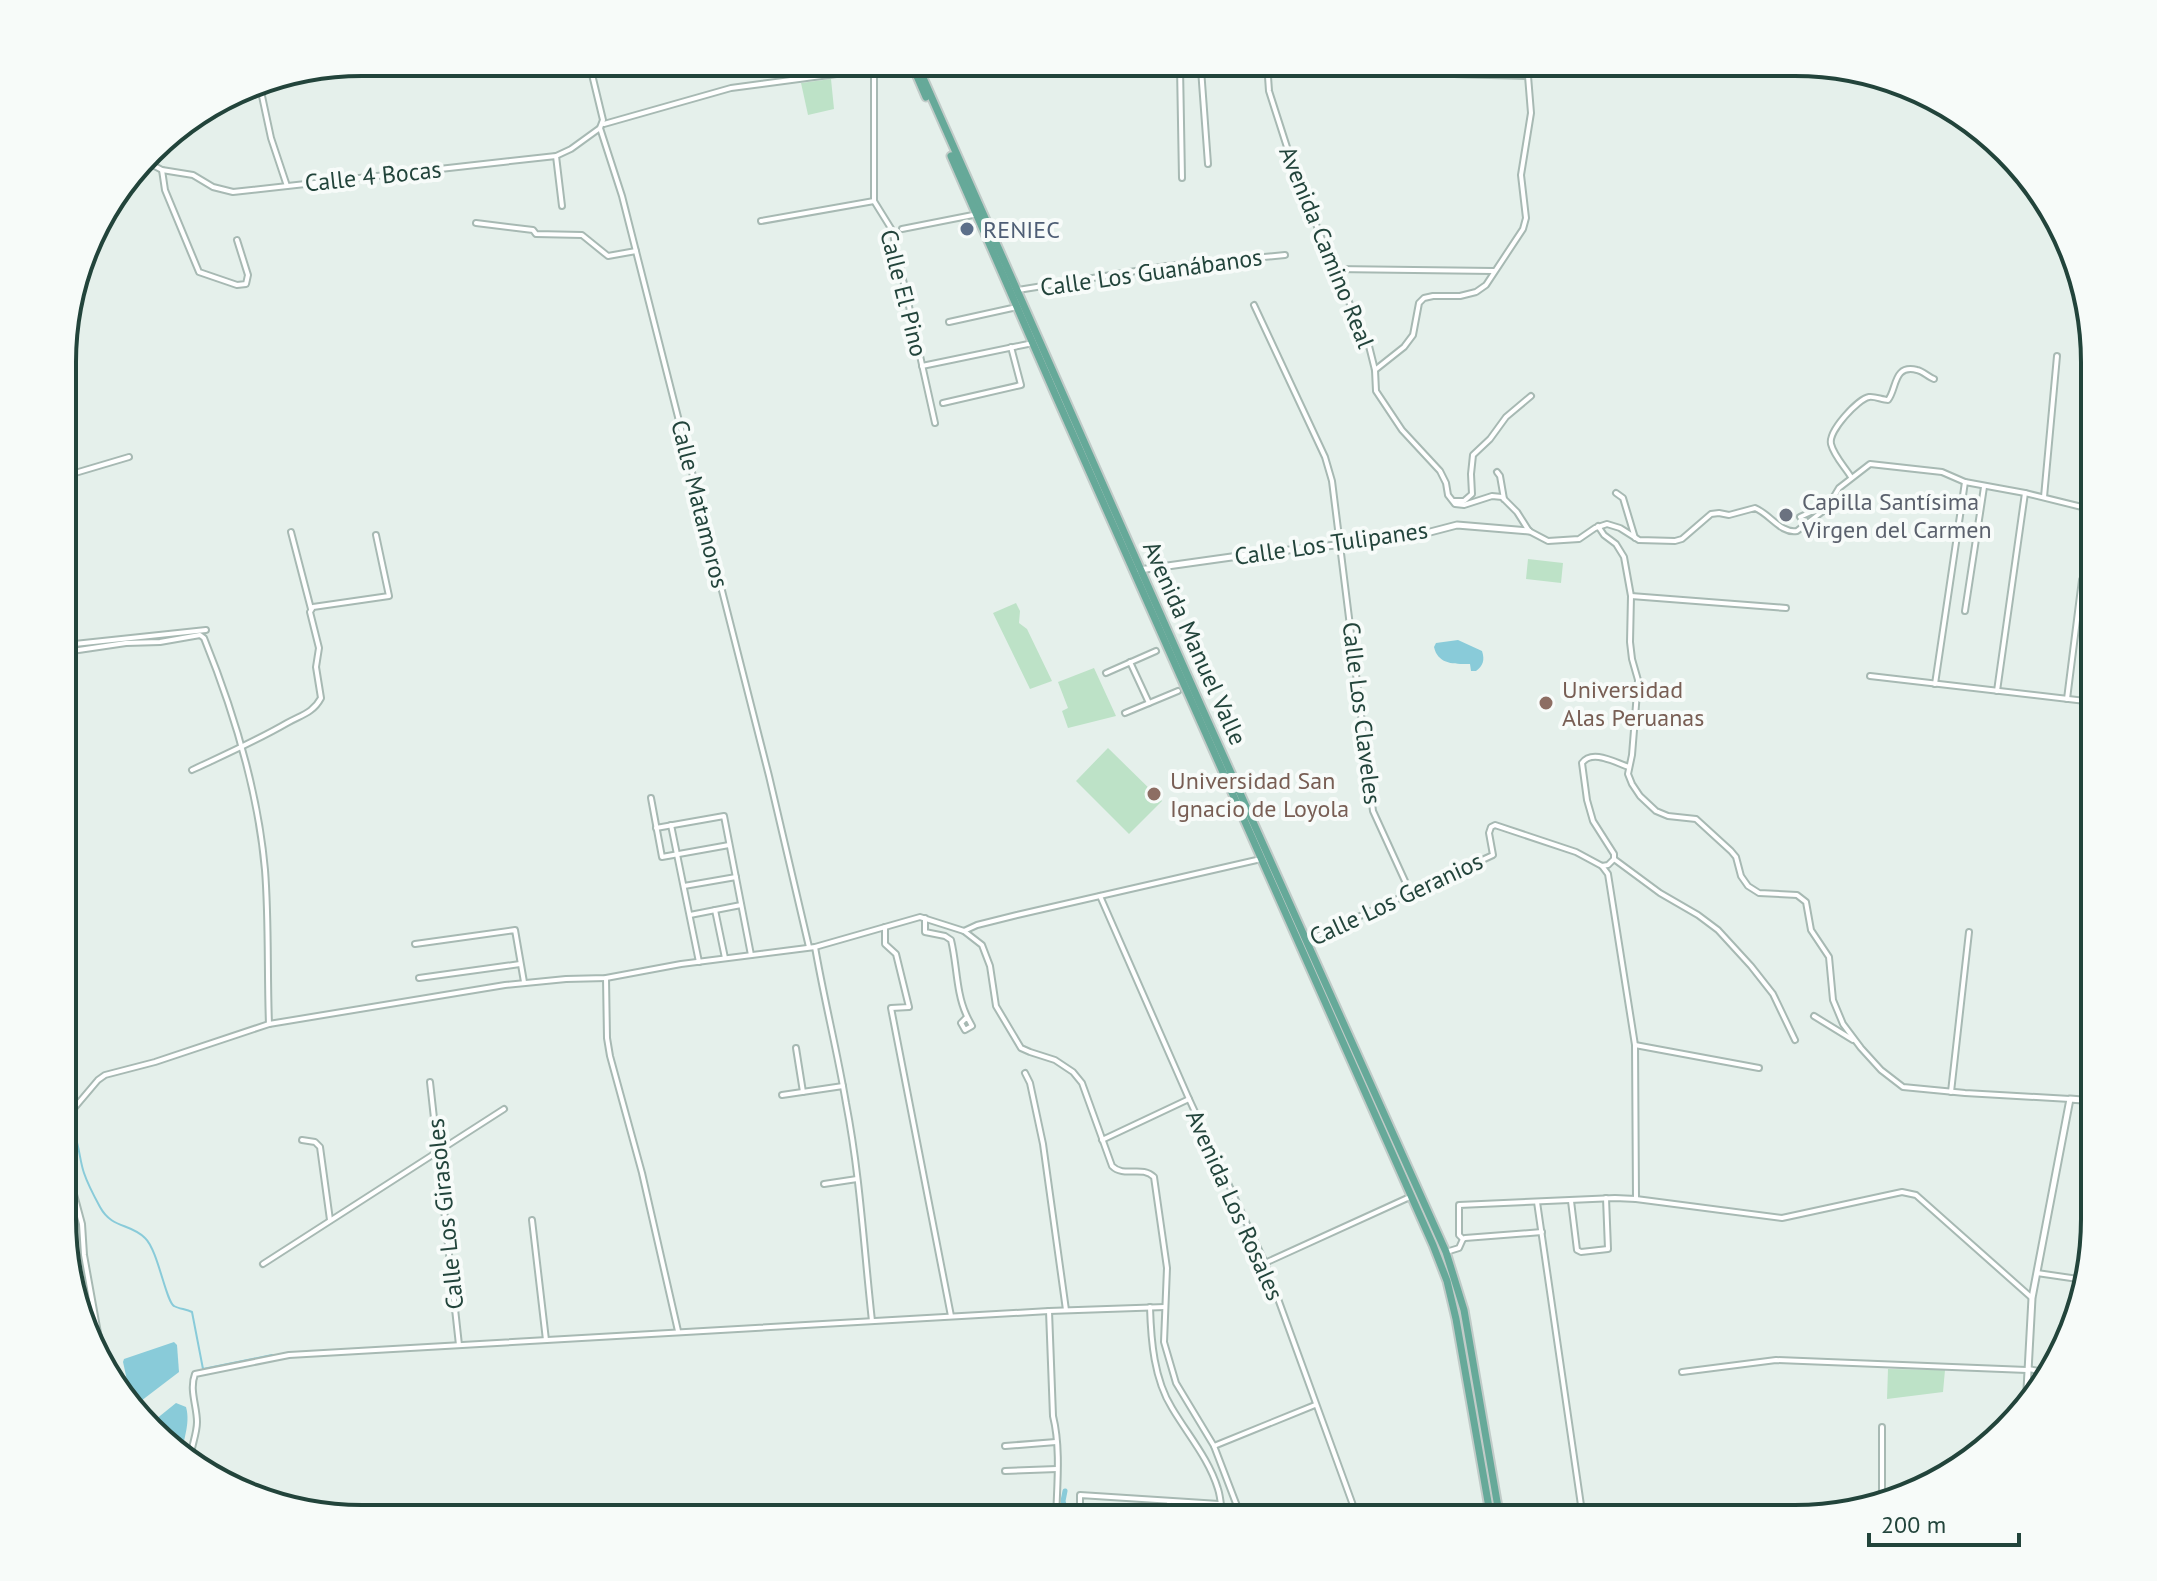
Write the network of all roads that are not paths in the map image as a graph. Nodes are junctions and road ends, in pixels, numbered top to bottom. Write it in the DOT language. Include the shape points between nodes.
graph roads {
  1 [pos="592,76"];
  2 [pos="821,76"];
  3 [pos="874,76"];
  4 [pos="920,76"];
  5 [pos="1177,76"];
  6 [pos="1202,76"];
  7 [pos="1267,76"];
  8 [pos="1528,76"];
  9 [pos="262,94"];
  10 [pos="602,126"];
  11 [pos="556,156"];
  12 [pos="1208,164"];
  13 [pos="154,166"];
  14 [pos="162,170"];
  15 [pos="1182,178"];
  16 [pos="287,186"];
  17 [pos="874,201"];
  18 [pos="562,206"];
  19 [pos="979,214"];
  20 [pos="761,221"];
  21 [pos="476,223"];
  22 [pos="902,229"];
  23 [pos="237,240"];
  24 [pos="636,251"];
  25 [pos="1285,255"];
  26 [pos="1334,269"];
  27 [pos="1494,271"];
  28 [pos="1016,290"];
  29 [pos="1254,305"];
  30 [pos="1017,307"];
  31 [pos="949,322"];
  32 [pos="1033,343"];
  33 [pos="1011,347"];
  34 [pos="2057,356"];
  35 [pos="922,366"];
  36 [pos="1375,370"];
  37 [pos="1934,379"];
  38 [pos="1531,396"];
  39 [pos="943,403"];
  40 [pos="935,423"];
  41 [pos="129,457"];
  42 [pos="1497,472"];
  43 [pos="76,473"];
  44 [pos="1851,477"];
  45 [pos="1965,482"];
  46 [pos="1984,487"];
  47 [pos="1616,493"];
  48 [pos="2025,493"];
  49 [pos="2044,497"];
  50 [pos="1833,498"];
  51 [pos="1504,499"];
  52 [pos="1451,501"];
  53 [pos="2080,508"];
  54 [pos="1800,517"];
  55 [pos="1598,526"];
  56 [pos="1529,531"];
  57 [pos="291,532"];
  58 [pos="376,535"];
  59 [pos="1635,538"];
  60 [pos="1341,544"];
  61 [pos="1137,570"];
  62 [pos="2080,594"];
  63 [pos="1631,596"];
  64 [pos="1786,608"];
  65 [pos="311,609"];
  66 [pos="1965,611"];
  67 [pos="206,630"];
  68 [pos="76,643"];
  69 [pos="76,650"];
  70 [pos="1156,651"];
  71 [pos="1130,662"];
  72 [pos="1106,673"];
  73 [pos="1870,676"];
  74 [pos="1935,684"];
  75 [pos="1178,691"];
  76 [pos="1997,691"];
  77 [pos="2067,699"];
  78 [pos="2080,700"];
  79 [pos="1149,703"];
  80 [pos="1125,713"];
  81 [pos="243,747"];
  82 [pos="1629,767"];
  83 [pos="192,770"];
  84 [pos="651,798"];
  85 [pos="671,825"];
  86 [pos="656,828"];
  87 [pos="729,845"];
  88 [pos="677,854"];
  89 [pos="1266,858"];
  90 [pos="1614,859"];
  91 [pos="1602,866"];
  92 [pos="736,877"];
  93 [pos="684,886"];
  94 [pos="1410,892"];
  95 [pos="1100,896"];
  96 [pos="741,905"];
  97 [pos="715,910"];
  98 [pos="690,915"];
  99 [pos="925,918"];
  100 [pos="885,927"];
  101 [pos="964,931"];
  102 [pos="1969,932"];
  103 [pos="1303,942"];
  104 [pos="415,944"];
  105 [pos="815,947"];
  106 [pos="809,948"];
  107 [pos="751,955"];
  108 [pos="725,958"];
  109 [pos="699,962"];
  110 [pos="520,964"];
  111 [pos="419,978"];
  112 [pos="606,978"];
  113 [pos="524,982"];
  114 [pos="1814,1016"];
  115 [pos="967,1017"];
  116 [pos="269,1024"];
  117 [pos="1795,1040"];
  118 [pos="1858,1044"];
  119 [pos="1635,1045"];
  120 [pos="796,1048"];
  121 [pos="1759,1068"];
  122 [pos="1025,1073"];
  123 [pos="430,1082"];
  124 [pos="843,1086"];
  125 [pos="803,1092"];
  126 [pos="1951,1092"];
  127 [pos="782,1095"];
  128 [pos="1189,1099"];
  129 [pos="2070,1099"];
  130 [pos="2081,1100"];
  131 [pos="77,1105"];
  132 [pos="504,1109"];
  133 [pos="302,1140"];
  134 [pos="1102,1140"];
  135 [pos="438,1150"];
  136 [pos="857,1179"];
  137 [pos="824,1184"];
  138 [pos="1416,1195"];
  139 [pos="1606,1198"];
  140 [pos="1636,1199"];
  141 [pos="1571,1201"];
  142 [pos="1537,1202"];
  143 [pos="77,1205"];
  144 [pos="330,1220"];
  145 [pos="532,1220"];
  146 [pos="1542,1232"];
  147 [pos="1463,1239"];
  148 [pos="1446,1252"];
  149 [pos="1265,1263"];
  150 [pos="263,1264"];
  151 [pos="2037,1273"];
  152 [pos="2075,1279"];
  153 [pos="2032,1298"];
  154 [pos="1150,1307"];
  155 [pos="1165,1307"];
  156 [pos="1066,1310"];
  157 [pos="1049,1311"];
  158 [pos="951,1317"];
  159 [pos="872,1321"];
  160 [pos="97,1326"];
  161 [pos="678,1331"];
  162 [pos="546,1340"];
  163 [pos="459,1345"];
  164 [pos="2027,1369"];
  165 [pos="2037,1371"];
  166 [pos="1682,1372"];
  167 [pos="2027,1387"];
  168 [pos="1316,1405"];
  169 [pos="1882,1427"];
  170 [pos="1056,1442"];
  171 [pos="1005,1446"];
  172 [pos="1214,1446"];
  173 [pos="191,1448"];
  174 [pos="1057,1469"];
  175 [pos="1005,1471"];
  176 [pos="1882,1491"];
  177 [pos="1169,1501"];
  178 [pos="1219,1504"];
  179 [pos="1056,1505"];
  180 [pos="1080,1505"];
  181 [pos="1169,1505"];
  182 [pos="1237,1505"];
  183 [pos="1353,1505"];
  184 [pos="1489,1505"];
  185 [pos="1498,1505"];
  186 [pos="1581,1505"];
  1 -- 10 [label="street, Calle Matamoros"];
  2 -- 10 [label="street, Calle 4 Bocas" via="731,88"];
  3 -- 17 [label="street, Calle El Pino"];
  4 -- 19 [label="main road, Avenida Manuel Valle"];
  5 -- 15 [label="street"];
  6 -- 12 [label="street"];
  7 -- 26 [label="street, Avenida Camino Real" via="1295,172"];
  8 -- 27 [label="street" via="1531,113 1521,175 1526,218"];
  9 -- 16 [label="street"];
  10 -- 11 [label="street, Calle 4 Bocas"];
  10 -- 24 [label="street, Calle Matamoros"];
  11 -- 16 [label="street, Calle 4 Bocas"];
  11 -- 18 [label="street"];
  13 -- 14 [label="street, Calle 4 Bocas"];
  14 -- 16 [label="street, Calle 4 Bocas" via="193,175 233,192"];
  14 -- 23 [label="street" via="199,272 246,284"];
  17 -- 20 [label="street"];
  17 -- 35 [label="street, Calle El Pino" via="892,230"];
  19 -- 22 [label="street"];
  19 -- 28 [label="main road, Avenida Manuel Valle"];
  19 -- 30 [label="main road, Avenida Manuel Valle"];
  21 -- 24 [label="street" via="536,234 582,235 608,256"];
  24 -- 106 [label="street, Calle Matamoros"];
  25 -- 28 [label="street, Calle Los Guanábanos" via="1167,266"];
  26 -- 27 [label="street"];
  26 -- 36 [label="street, Avenida Camino Real"];
  27 -- 36 [label="street" via="1476,292 1424,298 1413,335"];
  28 -- 61 [label="main road, Avenida Manuel Valle"];
  29 -- 60 [label="street, Calle Los Claveles" via="1325,457"];
  30 -- 31 [label="street"];
  30 -- 32 [label="main road, Avenida Manuel Valle"];
  32 -- 33 [label="street"];
  32 -- 61 [label="main road, Avenida Manuel Valle"];
  33 -- 35 [label="street"];
  33 -- 39 [label="street" via="1021,385"];
  34 -- 49 [label="street"];
  35 -- 40 [label="street, Calle El Pino"];
  36 -- 52 [label="street, Avenida Camino Real" via="1379,397 1440,471"];
  37 -- 44 [label="street" via="1916,370 1902,372 1888,400 1865,399 1842,419 1830,442"];
  38 -- 52 [label="street" via="1473,455 1472,494 1461,502"];
  41 -- 43 [label="street"];
  42 -- 51 [label="street"];
  44 -- 45 [label="street" via="1870,464 1942,472"];
  44 -- 50 [label="street"];
  45 -- 46 [label="street"];
  45 -- 74 [label="street"];
  46 -- 48 [label="street"];
  46 -- 66 [label="street"];
  47 -- 59 [label="street" via="1623,498"];
  48 -- 49 [label="street"];
  48 -- 76 [label="street"];
  49 -- 53 [label="street"];
  50 -- 54 [label="street"];
  50 -- 59 [label="street" via="1795,532 1755,508 1711,514 1675,541"];
  51 -- 52 [label="street" via="1492,496 1460,506"];
  51 -- 56 [label="street"];
  55 -- 56 [label="street" via="1576,540 1548,541"];
  55 -- 59 [label="street" via="1620,528"];
  55 -- 63 [label="street" via="1624,557"];
  56 -- 60 [label="street, Calle Los Tulipanes" via="1457,525 1411,537"];
  57 -- 65 [label="street"];
  58 -- 65 [label="street" via="389,596"];
  60 -- 61 [label="street, Calle Los Tulipanes"];
  60 -- 94 [label="street, Calle Los Claveles" via="1373,811"];
  61 -- 89 [label="main road, Avenida Manuel Valle"];
  62 -- 77 [label="street"];
  63 -- 64 [label="street"];
  63 -- 82 [label="street" via="1630,642 1638,680"];
  65 -- 81 [label="street" via="319,648 320,700 306,715"];
  67 -- 68 [label="street"];
  69 -- 81 [label="street" via="202,636"];
  70 -- 71 [label="street"];
  71 -- 72 [label="street"];
  71 -- 79 [label="street"];
  73 -- 74 [label="street"];
  74 -- 76 [label="street"];
  75 -- 79 [label="street"];
  76 -- 77 [label="street"];
  77 -- 78 [label="street"];
  79 -- 80 [label="street"];
  81 -- 83 [label="street"];
  81 -- 116 [label="street" via="265,872"];
  82 -- 90 [label="street" via="1601,757 1589,756 1582,763 1593,821"];
  82 -- 118 [label="street" via="1640,796 1668,816 1696,819 1736,857 1748,886 1759,893 1797,895 1806,902 1811,930 1829,957 1833,1000"];
  84 -- 86 [label="street"];
  85 -- 86 [label="street"];
  85 -- 87 [label="street" via="724,816"];
  85 -- 88 [label="street"];
  86 -- 88 [label="street" via="662,857"];
  87 -- 88 [label="street"];
  87 -- 92 [label="street"];
  88 -- 93 [label="street"];
  89 -- 95 [label="street"];
  89 -- 103 [label="main road, Avenida Manuel Valle"];
  90 -- 91 [label="street"];
  90 -- 117 [label="street" via="1718,930 1773,994"];
  91 -- 94 [label="street, Calle Los Geranios" via="1498,825 1489,833 1493,855"];
  91 -- 119 [label="street" via="1608,874"];
  92 -- 93 [label="street"];
  92 -- 96 [label="street"];
  93 -- 98 [label="street"];
  94 -- 103 [label="street, Calle Los Geranios"];
  95 -- 101 [label="street"];
  95 -- 128 [label="street, Avenida Los Rosales"];
  96 -- 97 [label="street"];
  96 -- 107 [label="street"];
  97 -- 98 [label="street"];
  97 -- 108 [label="street"];
  98 -- 109 [label="street"];
  99 -- 100 [label="street"];
  99 -- 101 [label="street"];
  99 -- 115 [label="street" via="925,932 951,940"];
  100 -- 105 [label="street"];
  100 -- 158 [label="street" via="885,944 896,954 909,1007 891,1008"];
  101 -- 134 [label="street" via="986,953 996,1006 1011,1033 1021,1048 1073,1072"];
  102 -- 126 [label="street"];
  103 -- 138 [label="main road, Avenida Manuel Valle"];
  104 -- 110 [label="street" via="515,930"];
  105 -- 106 [label="street"];
  105 -- 124 [label="street"];
  106 -- 107 [label="street"];
  107 -- 108 [label="street"];
  108 -- 109 [label="street"];
  109 -- 112 [label="street"];
  110 -- 111 [label="street"];
  110 -- 113 [label="street"];
  112 -- 113 [label="street"];
  112 -- 161 [label="street" via="610,1056"];
  113 -- 116 [label="street"];
  114 -- 118 [label="street"];
  116 -- 131 [label="street" via="105,1075"];
  118 -- 126 [label="street" via="1903,1087"];
  119 -- 121 [label="street"];
  119 -- 140 [label="street"];
  120 -- 125 [label="street"];
  122 -- 156 [label="street" via="1043,1144"];
  123 -- 135 [label="street, Calle Los Girasoles"];
  124 -- 125 [label="street"];
  124 -- 136 [label="street"];
  125 -- 127 [label="street"];
  126 -- 129 [label="street"];
  128 -- 134 [label="street"];
  128 -- 149 [label="street, Avenida Los Rosales"];
  129 -- 130 [label="street"];
  129 -- 151 [label="street"];
  132 -- 135 [label="street"];
  133 -- 144 [label="street" via="320,1147"];
  134 -- 155 [label="street" via="1116,1170 1145,1171 1154,1177 1167,1268"];
  135 -- 144 [label="street"];
  135 -- 163 [label="street, Calle Los Girasoles"];
  136 -- 137 [label="street"];
  136 -- 159 [label="street"];
  138 -- 148 [label="main road, Avenida Manuel Valle"];
  138 -- 149 [label="street"];
  138 -- 184 [label="main road, Avenida Manuel Valle" via="1456,1319"];
  139 -- 140 [label="street"];
  139 -- 141 [label="street"];
  139 -- 141 [label="street" via="1608,1249 1581,1252"];
  140 -- 153 [label="street" via="1782,1218 1902,1192 1916,1195"];
  141 -- 142 [label="street"];
  142 -- 146 [label="street"];
  142 -- 147 [label="street" via="1459,1205"];
  143 -- 160 [label="street"];
  144 -- 150 [label="street"];
  145 -- 162 [label="street"];
  146 -- 147 [label="street"];
  146 -- 186 [label="street"];
  147 -- 148 [label="street" via="1459,1248"];
  148 -- 185 [label="main road, Avenida Manuel Valle" via="1464,1310"];
  149 -- 168 [label="street, Avenida Los Rosales"];
  151 -- 152 [label="street"];
  151 -- 153 [label="street"];
  153 -- 164 [label="street"];
  154 -- 155 [label="street"];
  154 -- 156 [label="street"];
  154 -- 178 [label="street" via="1152,1349 1163,1388 1201,1451 1219,1491"];
  155 -- 172 [label="street" via="1164,1342 1176,1383"];
  156 -- 157 [label="street"];
  157 -- 158 [label="street"];
  157 -- 170 [label="street"];
  158 -- 159 [label="street"];
  159 -- 161 [label="street"];
  161 -- 162 [label="street"];
  162 -- 163 [label="street"];
  163 -- 173 [label="street" via="289,1355 199,1372 192,1379 197,1423"];
  164 -- 165 [label="street"];
  164 -- 166 [label="street" via="1776,1360"];
  164 -- 167 [label="street"];
  168 -- 172 [label="street"];
  168 -- 183 [label="street, Avenida Los Rosales"];
  169 -- 176 [label="street"];
  170 -- 171 [label="street"];
  170 -- 174 [label="street"];
  172 -- 182 [label="street"];
  174 -- 175 [label="street"];
  174 -- 179 [label="street"];
  177 -- 178 [label="street"];
  177 -- 180 [label="street" via="1080,1495"];
  177 -- 181 [label="street"];
}
